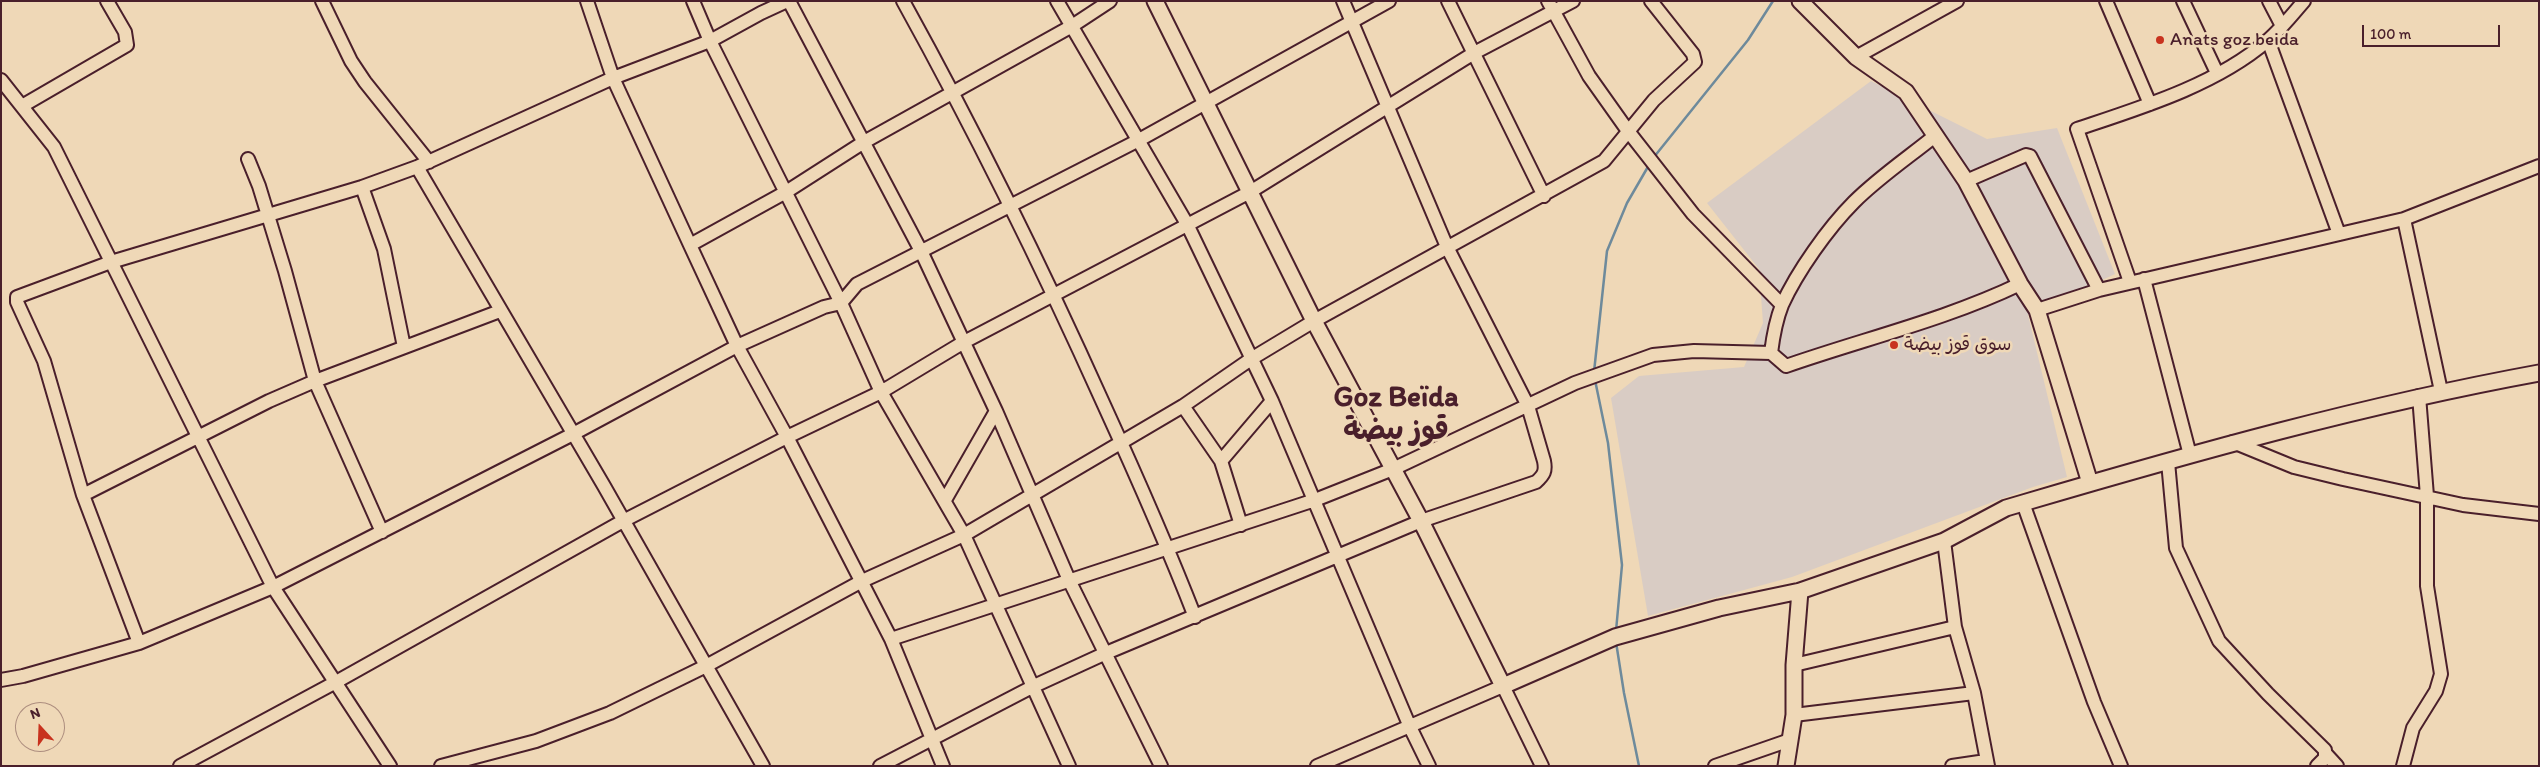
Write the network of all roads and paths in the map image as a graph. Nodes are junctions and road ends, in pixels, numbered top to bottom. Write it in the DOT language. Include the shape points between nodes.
graph roads {
  1 [pos="107,1"];
  2 [pos="322,1"];
  3 [pos="587,1"];
  4 [pos="693,1"];
  5 [pos="788,1"];
  6 [pos="903,1"];
  7 [pos="1057,1"];
  8 [pos="1110,1"];
  9 [pos="1156,1"];
  10 [pos="1343,1"];
  11 [pos="1389,1"];
  12 [pos="1448,1"];
  13 [pos="1573,1"];
  14 [pos="1651,1"];
  15 [pos="1800,1"];
  16 [pos="1957,1"];
  17 [pos="2106,1"];
  18 [pos="2183,1"];
  19 [pos="2269,1"];
  20 [pos="2304,1"];
  21 [pos="1550,6"];
  22 [pos="1351,21"];
  23 [pos="1072,26"];
  24 [pos="2282,26"];
  25 [pos="2268,40"];
  26 [pos="710,41"];
  27 [pos="1474,53"];
  28 [pos="1856,57"];
  29 [pos="2217,73"];
  30 [pos="613,78"];
  31 [pos="1,80"];
  32 [pos="954,94"];
  33 [pos="1205,103"];
  34 [pos="1388,104"];
  35 [pos="2150,104"];
  36 [pos="22,106"];
  37 [pos="1628,132"];
  38 [pos="1936,135"];
  39 [pos="1139,140"];
  40 [pos="864,142"];
  41 [pos="248,159"];
  42 [pos="430,162"];
  43 [pos="2539,166"];
  44 [pos="417,167"];
  45 [pos="1966,181"];
  46 [pos="362,187"];
  47 [pos="786,192"];
  48 [pos="1250,192"];
  49 [pos="1544,196"];
  50 [pos="1012,206"];
  51 [pos="268,214"];
  52 [pos="2404,219"];
  53 [pos="1187,224"];
  54 [pos="2339,234"];
  55 [pos="690,245"];
  56 [pos="1447,247"];
  57 [pos="921,251"];
  58 [pos="111,262"];
  59 [pos="2144,278"];
  60 [pos="2130,282"];
  61 [pos="2020,284"];
  62 [pos="2099,290"];
  63 [pos="1054,295"];
  64 [pos="841,303"];
  65 [pos="1782,305"];
  66 [pos="2037,310"];
  67 [pos="500,312"];
  68 [pos="1314,321"];
  69 [pos="964,342"];
  70 [pos="738,346"];
  71 [pos="404,347"];
  72 [pos="1771,353"];
  73 [pos="1251,359"];
  74 [pos="2539,373"];
  75 [pos="315,381"];
  76 [pos="2441,391"];
  77 [pos="882,392"];
  78 [pos="2419,396"];
  79 [pos="1272,401"];
  80 [pos="1183,406"];
  81 [pos="1528,406"];
  82 [pos="996,411"];
  83 [pos="573,434"];
  84 [pos="787,436"];
  85 [pos="198,437"];
  86 [pos="1120,441"];
  87 [pos="2233,442"];
  88 [pos="2190,455"];
  89 [pos="1221,461"];
  90 [pos="2168,462"];
  91 [pos="1393,469"];
  92 [pos="2090,483"];
  93 [pos="1031,494"];
  94 [pos="83,495"];
  95 [pos="2427,496"];
  96 [pos="945,500"];
  97 [pos="1315,500"];
  98 [pos="2023,503"];
  99 [pos="2539,514"];
  100 [pos="623,520"];
  101 [pos="1421,521"];
  102 [pos="1241,525"];
  103 [pos="382,532"];
  104 [pos="964,535"];
  105 [pos="1944,541"];
  106 [pos="1169,550"];
  107 [pos="1337,554"];
  108 [pos="862,580"];
  109 [pos="1069,580"];
  110 [pos="273,587"];
  111 [pos="1800,591"];
  112 [pos="994,604"];
  113 [pos="1195,617"];
  114 [pos="1955,627"];
  115 [pos="891,640"];
  116 [pos="139,643"];
  117 [pos="1106,653"];
  118 [pos="1794,665"];
  119 [pos="706,666"];
  120 [pos="1,680"];
  121 [pos="336,682"];
  122 [pos="1034,686"];
  123 [pos="1503,686"];
  124 [pos="1974,693"];
  125 [pos="1794,715"];
  126 [pos="1410,727"];
  127 [pos="933,738"];
  128 [pos="1790,740"];
  129 [pos="2326,754"];
  130 [pos="1342,761"];
  131 [pos="1987,763"];
  132 [pos="180,766"];
  133 [pos="390,766"];
  134 [pos="441,766"];
  135 [pos="763,766"];
  136 [pos="880,766"];
  137 [pos="944,766"];
  138 [pos="1069,766"];
  139 [pos="1161,766"];
  140 [pos="1317,766"];
  141 [pos="1429,766"];
  142 [pos="1542,766"];
  143 [pos="1716,766"];
  144 [pos="1786,766"];
  145 [pos="1952,766"];
  146 [pos="2121,766"];
  147 [pos="2317,766"];
  148 [pos="2337,766"];
  149 [pos="2403,766"];
  1 -- 36 [label="street" via="125,32 127,45"];
  2 -- 42 [label="street" via="360,75"];
  3 -- 30 [label="street"];
  4 -- 26 [label="street"];
  5 -- 26 [label="street"];
  5 -- 40 [label="street"];
  6 -- 32 [label="street"];
  7 -- 23 [label="street"];
  8 -- 23 [label="street"];
  9 -- 33 [label="main road"];
  10 -- 22 [label="street"];
  11 -- 22 [label="street"];
  12 -- 27 [label="street"];
  13 -- 21 [label="street"];
  14 -- 37 [label="street" via="1693,54 1695,62 1654,100"];
  15 -- 28 [label="main road"];
  16 -- 28 [label="street"];
  17 -- 35 [label="street"];
  18 -- 29 [label="street"];
  19 -- 24 [label="street"];
  20 -- 24 [label="street"];
  21 -- 27 [label="street"];
  21 -- 37 [label="street" via="1589,76"];
  22 -- 33 [label="street"];
  22 -- 34 [label="street"];
  23 -- 32 [label="street"];
  23 -- 39 [label="street"];
  24 -- 25 [label="street"];
  25 -- 29 [label="street"];
  25 -- 54 [label="street"];
  26 -- 30 [label="street"];
  26 -- 47 [label="street"];
  27 -- 34 [label="street"];
  27 -- 49 [label="street"];
  28 -- 38 [label="main road" via="1906,92"];
  29 -- 35 [label="street"];
  30 -- 42 [label="street"];
  30 -- 55 [label="street"];
  31 -- 36 [label="street"];
  32 -- 40 [label="street"];
  32 -- 50 [label="street"];
  33 -- 39 [label="street"];
  33 -- 48 [label="main road"];
  34 -- 48 [label="street"];
  34 -- 56 [label="street"];
  35 -- 60 [label="street" via="2078,129"];
  36 -- 58 [label="street" via="54,147"];
  37 -- 49 [label="street" via="1604,161"];
  37 -- 65 [label="street" via="1693,214"];
  38 -- 45 [label="main road"];
  38 -- 65 [label="street" via="1854,202 1812,256"];
  39 -- 50 [label="street"];
  39 -- 53 [label="street"];
  40 -- 47 [label="street"];
  40 -- 57 [label="street"];
  41 -- 51 [label="street"];
  42 -- 44 [label="street"];
  43 -- 52 [label="street"];
  44 -- 46 [label="street"];
  44 -- 67 [label="street"];
  45 -- 61 [label="main road"];
  45 -- 62 [label="street" via="2030,156"];
  46 -- 51 [label="street"];
  46 -- 71 [label="street" via="384,249"];
  47 -- 55 [label="street"];
  47 -- 64 [label="street"];
  48 -- 53 [label="street"];
  48 -- 68 [label="main road"];
  49 -- 56 [label="street"];
  50 -- 57 [label="street"];
  50 -- 63 [label="street"];
  51 -- 58 [label="street"];
  51 -- 75 [label="street"];
  52 -- 54 [label="street"];
  52 -- 76 [label="street"];
  53 -- 63 [label="street"];
  53 -- 73 [label="street"];
  54 -- 59 [label="street"];
  55 -- 70 [label="street"];
  56 -- 68 [label="street"];
  56 -- 81 [label="street"];
  57 -- 64 [label="street" via="857,284"];
  57 -- 69 [label="street"];
  58 -- 85 [label="street"];
  58 -- 94 [label="street" via="16,299 44,361"];
  59 -- 60 [label="street"];
  59 -- 88 [label="street"];
  60 -- 62 [label="street"];
  61 -- 66 [label="main road"];
  61 -- 72 [label="street" via="1995,296 1786,366"];
  62 -- 66 [label="street"];
  63 -- 69 [label="street"];
  63 -- 86 [label="street"];
  64 -- 70 [label="street" via="824,307"];
  64 -- 77 [label="street"];
  65 -- 72 [label="street"];
  66 -- 92 [label="main road"];
  67 -- 71 [label="street"];
  67 -- 83 [label="street"];
  68 -- 73 [label="street"];
  68 -- 91 [label="main road"];
  69 -- 77 [label="street"];
  69 -- 82 [label="street"];
  70 -- 83 [label="street"];
  70 -- 84 [label="street"];
  71 -- 75 [label="street"];
  72 -- 81 [label="street" via="1694,351 1654,355 1575,383"];
  73 -- 79 [label="street"];
  73 -- 80 [label="street"];
  74 -- 76 [label="main road"];
  75 -- 85 [label="street"];
  75 -- 103 [label="street"];
  76 -- 78 [label="main road"];
  77 -- 84 [label="street"];
  77 -- 96 [label="street"];
  78 -- 87 [label="main road"];
  78 -- 95 [label="street"];
  79 -- 89 [label="street"];
  79 -- 97 [label="street"];
  80 -- 86 [label="street"];
  80 -- 89 [label="street"];
  81 -- 91 [label="street"];
  81 -- 101 [label="street" via="1546,469 1543,477 1509,492"];
  82 -- 93 [label="street"];
  82 -- 96 [label="street"];
  83 -- 100 [label="street"];
  83 -- 103 [label="street"];
  84 -- 100 [label="street"];
  84 -- 108 [label="street"];
  85 -- 94 [label="street"];
  85 -- 110 [label="street"];
  86 -- 93 [label="street"];
  86 -- 106 [label="street"];
  87 -- 88 [label="main road"];
  87 -- 95 [label="street" via="2294,467"];
  88 -- 90 [label="main road"];
  89 -- 102 [label="street"];
  90 -- 92 [label="main road"];
  90 -- 129 [label="street" via="2176,548 2220,641"];
  91 -- 97 [label="street"];
  91 -- 101 [label="main road"];
  92 -- 98 [label="main road"];
  93 -- 104 [label="street"];
  93 -- 109 [label="street"];
  94 -- 116 [label="street"];
  95 -- 99 [label="street" via="2462,505"];
  95 -- 149 [label="street" via="2427,586 2441,674 2436,691 2413,728"];
  96 -- 104 [label="street"];
  97 -- 102 [label="street"];
  97 -- 107 [label="street"];
  98 -- 105 [label="main road" via="2006,508"];
  98 -- 146 [label="street" via="2094,702"];
  100 -- 119 [label="street"];
  100 -- 121 [label="street"];
  101 -- 107 [label="street"];
  101 -- 123 [label="main road"];
  102 -- 106 [label="street"];
  103 -- 110 [label="street"];
  104 -- 108 [label="street"];
  104 -- 112 [label="street"];
  105 -- 111 [label="main road"];
  105 -- 114 [label="street"];
  106 -- 109 [label="street"];
  106 -- 113 [label="street"];
  107 -- 113 [label="street"];
  107 -- 126 [label="street"];
  108 -- 115 [label="street"];
  108 -- 119 [label="street"];
  109 -- 112 [label="street"];
  109 -- 117 [label="street"];
  110 -- 116 [label="street"];
  110 -- 121 [label="street"];
  111 -- 118 [label="main road"];
  111 -- 123 [label="main road" via="1726,606 1615,637"];
  112 -- 115 [label="street"];
  112 -- 122 [label="street"];
  113 -- 117 [label="street"];
  114 -- 118 [label="street"];
  114 -- 124 [label="street"];
  115 -- 127 [label="street"];
  116 -- 120 [label="street"];
  117 -- 122 [label="street"];
  117 -- 139 [label="street"];
  118 -- 125 [label="main road"];
  119 -- 134 [label="street" via="567,731 495,754"];
  119 -- 135 [label="street"];
  121 -- 132 [label="street"];
  121 -- 133 [label="street"];
  122 -- 127 [label="street"];
  122 -- 138 [label="street"];
  123 -- 126 [label="street"];
  123 -- 142 [label="street"];
  124 -- 125 [label="street"];
  124 -- 131 [label="street"];
  125 -- 128 [label="main road"];
  126 -- 130 [label="street"];
  126 -- 141 [label="street"];
  127 -- 136 [label="street"];
  127 -- 137 [label="street"];
  128 -- 143 [label="street"];
  128 -- 144 [label="main road"];
  129 -- 147 [label="street"];
  129 -- 148 [label="street"];
  130 -- 140 [label="street"];
  131 -- 145 [label="street"];
}
